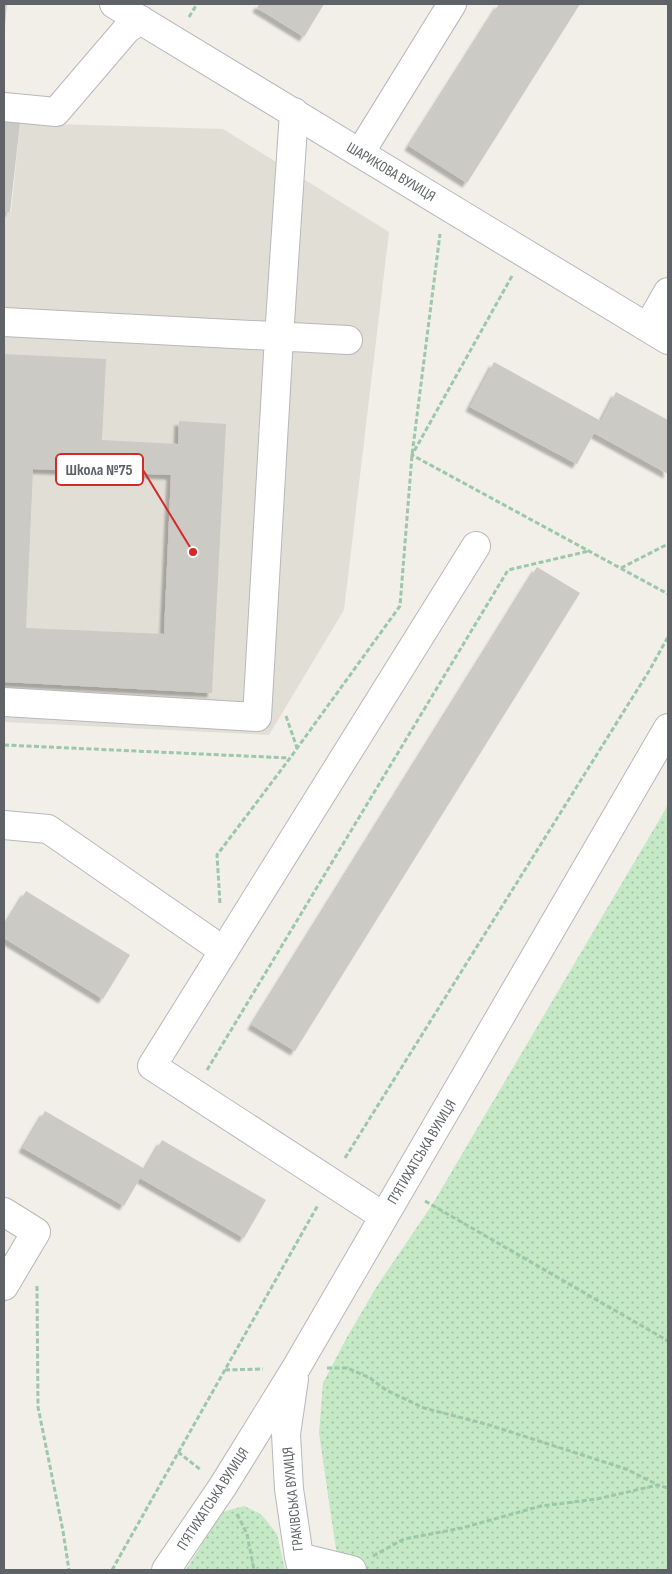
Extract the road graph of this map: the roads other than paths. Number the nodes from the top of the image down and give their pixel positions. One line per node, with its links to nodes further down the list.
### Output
1 (114, 4): 3 (street, ШАРИКОВА ВУЛИЦЯ)
2 (452, 4): 6 (street)
3 (141, 20): 4 (street); 5 (street, ШАРИКОВА ВУЛИЦЯ)
4 (4, 107)
5 (294, 112): 6 (street, ШАРИКОВА ВУЛИЦЯ); 10 (street)
6 (360, 153): 9 (street, ШАРИКОВА ВУЛИЦЯ)
7 (668, 292): 9 (street)
8 (4, 322): 10 (street)
9 (658, 333)
10 (279, 338): 11 (street); 13 (street)
11 (348, 340)
12 (476, 546): 16 (street)
13 (4, 702)
14 (668, 728): 18 (street, П’ЯТИХАТСЬКА ВУЛИЦЯ)
15 (4, 825): 16 (street)
16 (224, 951): 18 (street)
17 (4, 1212): 19 (street)
18 (383, 1216): 20 (street, П’ЯТИХАТСЬКА ВУЛИЦЯ)
19 (4, 1286)
20 (296, 1368): 21 (street, ГРАКІВСЬКА ВУЛИЦЯ); 23 (street, П’ЯТИХАТСЬКА ВУЛИЦЯ)
21 (301, 1564): 22 (street)
22 (345, 1568)
23 (166, 1570)

